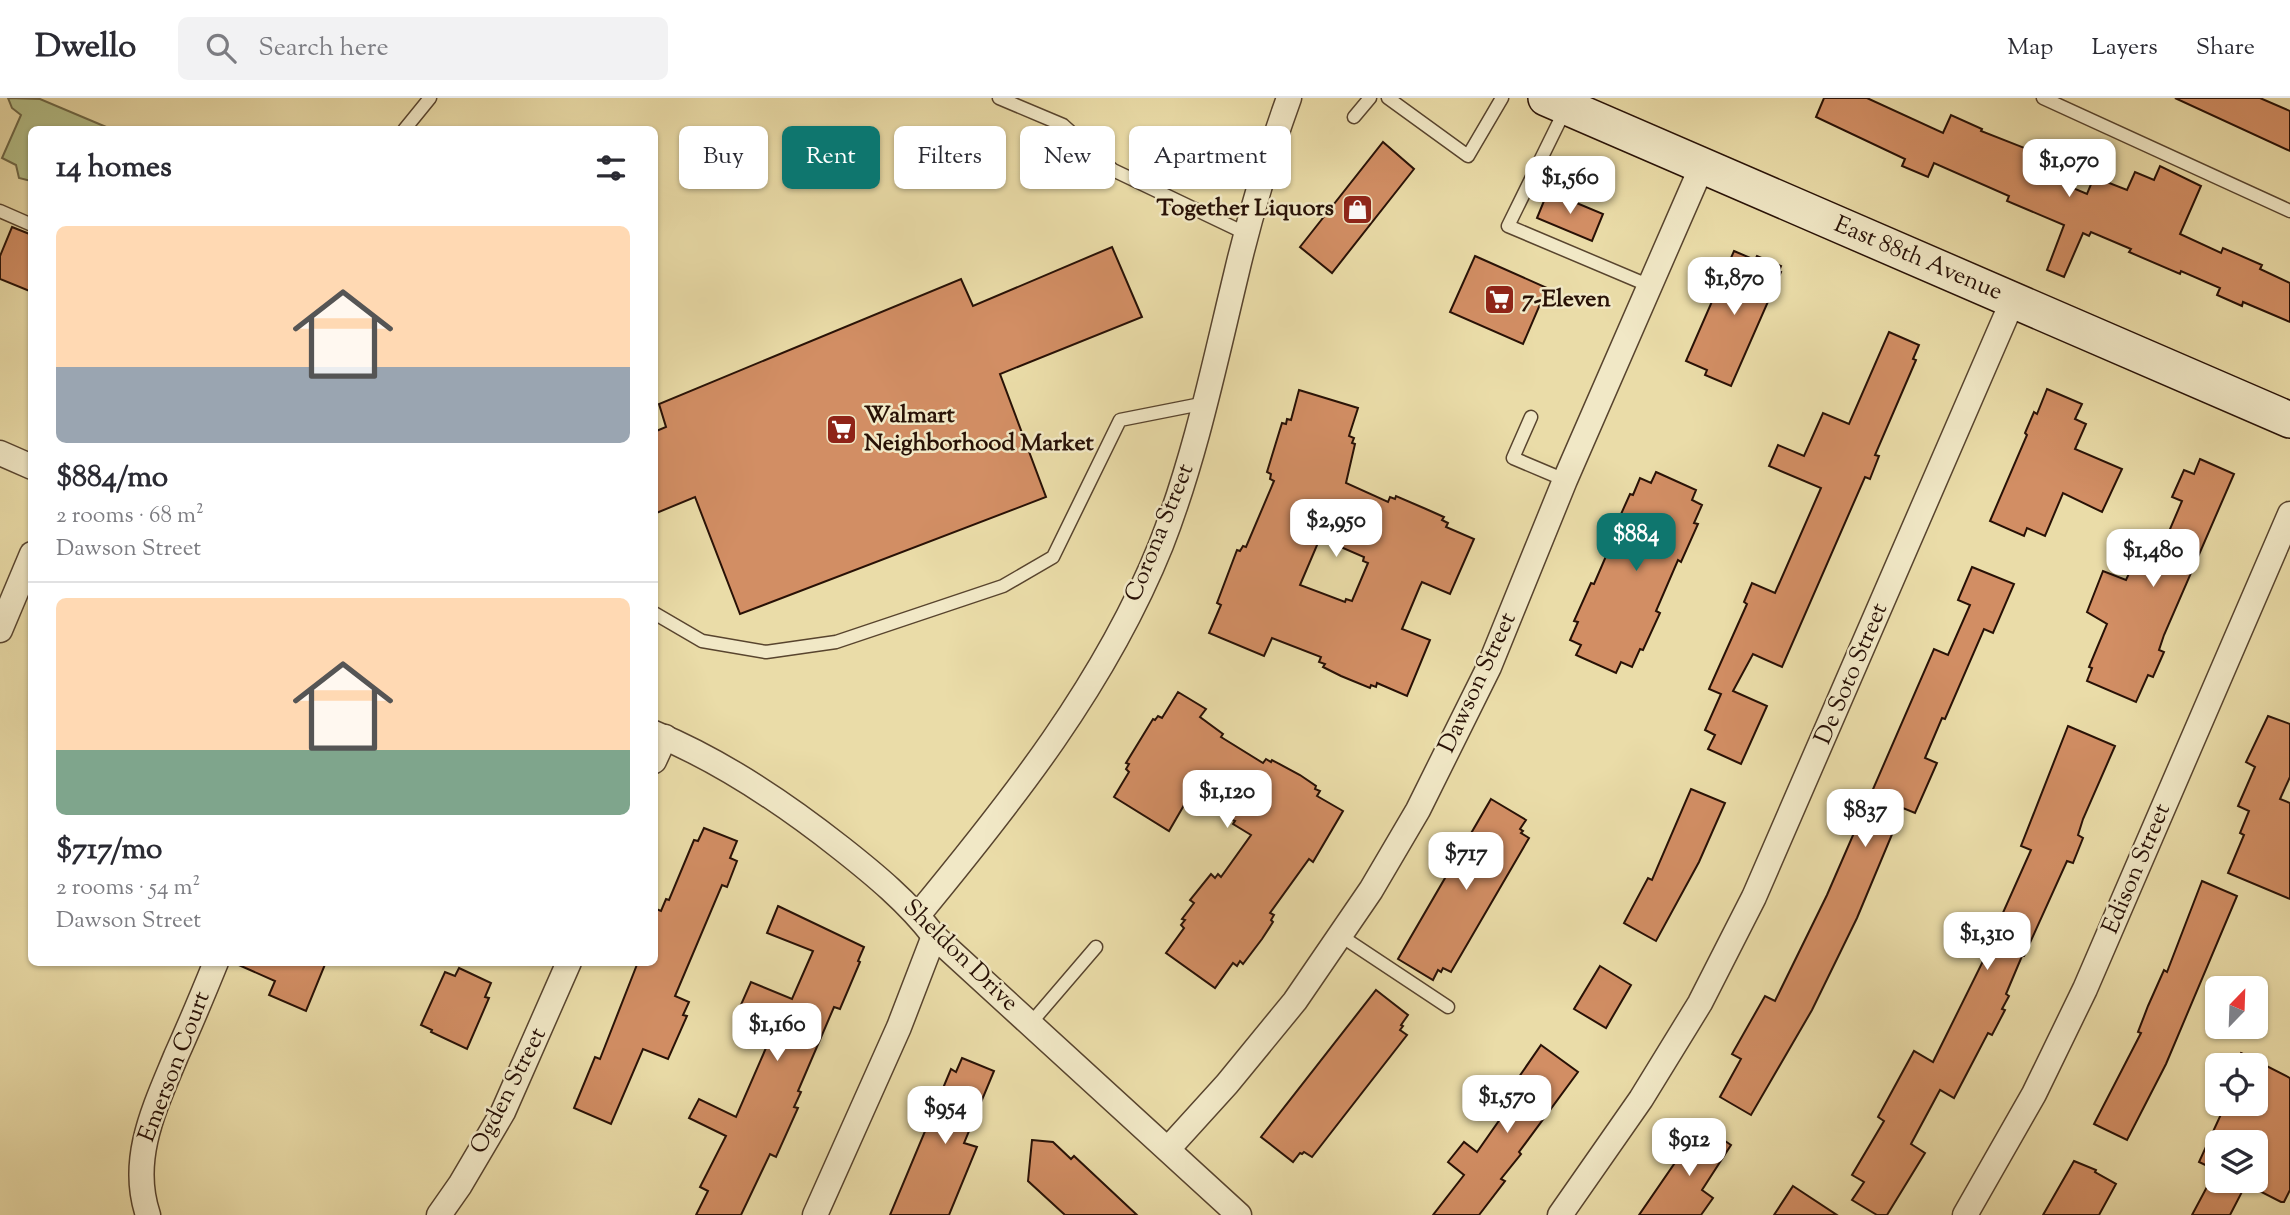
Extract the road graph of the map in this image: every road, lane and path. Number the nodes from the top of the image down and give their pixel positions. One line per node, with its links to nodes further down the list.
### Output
1 (430, 98): 10 (lane)
2 (999, 98): 15 (lane)
3 (1289, 98): 15 (street, Corona Street)
4 (1370, 98): 9 (lane)
5 (1388, 98): 6 (lane)
6 (1502, 98)
7 (2043, 98): 13 (lane)
8 (1556, 102): 11 (main road, East 88th Avenue); 16 (lane)
9 (1354, 117)
10 (407, 126)
11 (1702, 166): 16 (street, Dawson Street); 17 (main road, East 88th Avenue)
12 (0, 211): 14 (lane)
13 (2290, 211)
14 (28, 223)
15 (1247, 234): 18 (street, Corona Street)
16 (1650, 286): 23 (street, Dawson Street)
17 (2013, 300): 20 (main road, East 88th Avenue); 42 (street, De Soto Street)
18 (1206, 403): 26 (lane); 29 (street, Corona Street)
19 (1531, 417): 23 (lane)
20 (2290, 420)
21 (0, 453): 22 (street)
22 (28, 465)
23 (1565, 480): 31 (street, Dawson Street)
24 (2290, 514): 43 (street, Edison Street)
25 (28, 564): 27 (street)
26 (658, 615)
27 (0, 630)
28 (660, 735): 29 (street, Sheldon Drive)
29 (918, 915): 30 (street, Sheldon Drive)
30 (934, 936): 36 (street, Sheldon Drive); 40 (street)
31 (1341, 936): 35 (lane); 37 (street, Dawson Street)
32 (1096, 947): 36 (lane)
33 (214, 966): 38 (street, Emerson Court)
34 (567, 966): 39 (street, Ogden Street)
35 (1448, 1007)
36 (1030, 1024): 37 (street, Sheldon Drive)
37 (1168, 1149): 41 (street, Sheldon Drive)
38 (148, 1215)
39 (439, 1215)
40 (815, 1215)
41 (1239, 1215)
42 (1560, 1215)
43 (1965, 1215)

